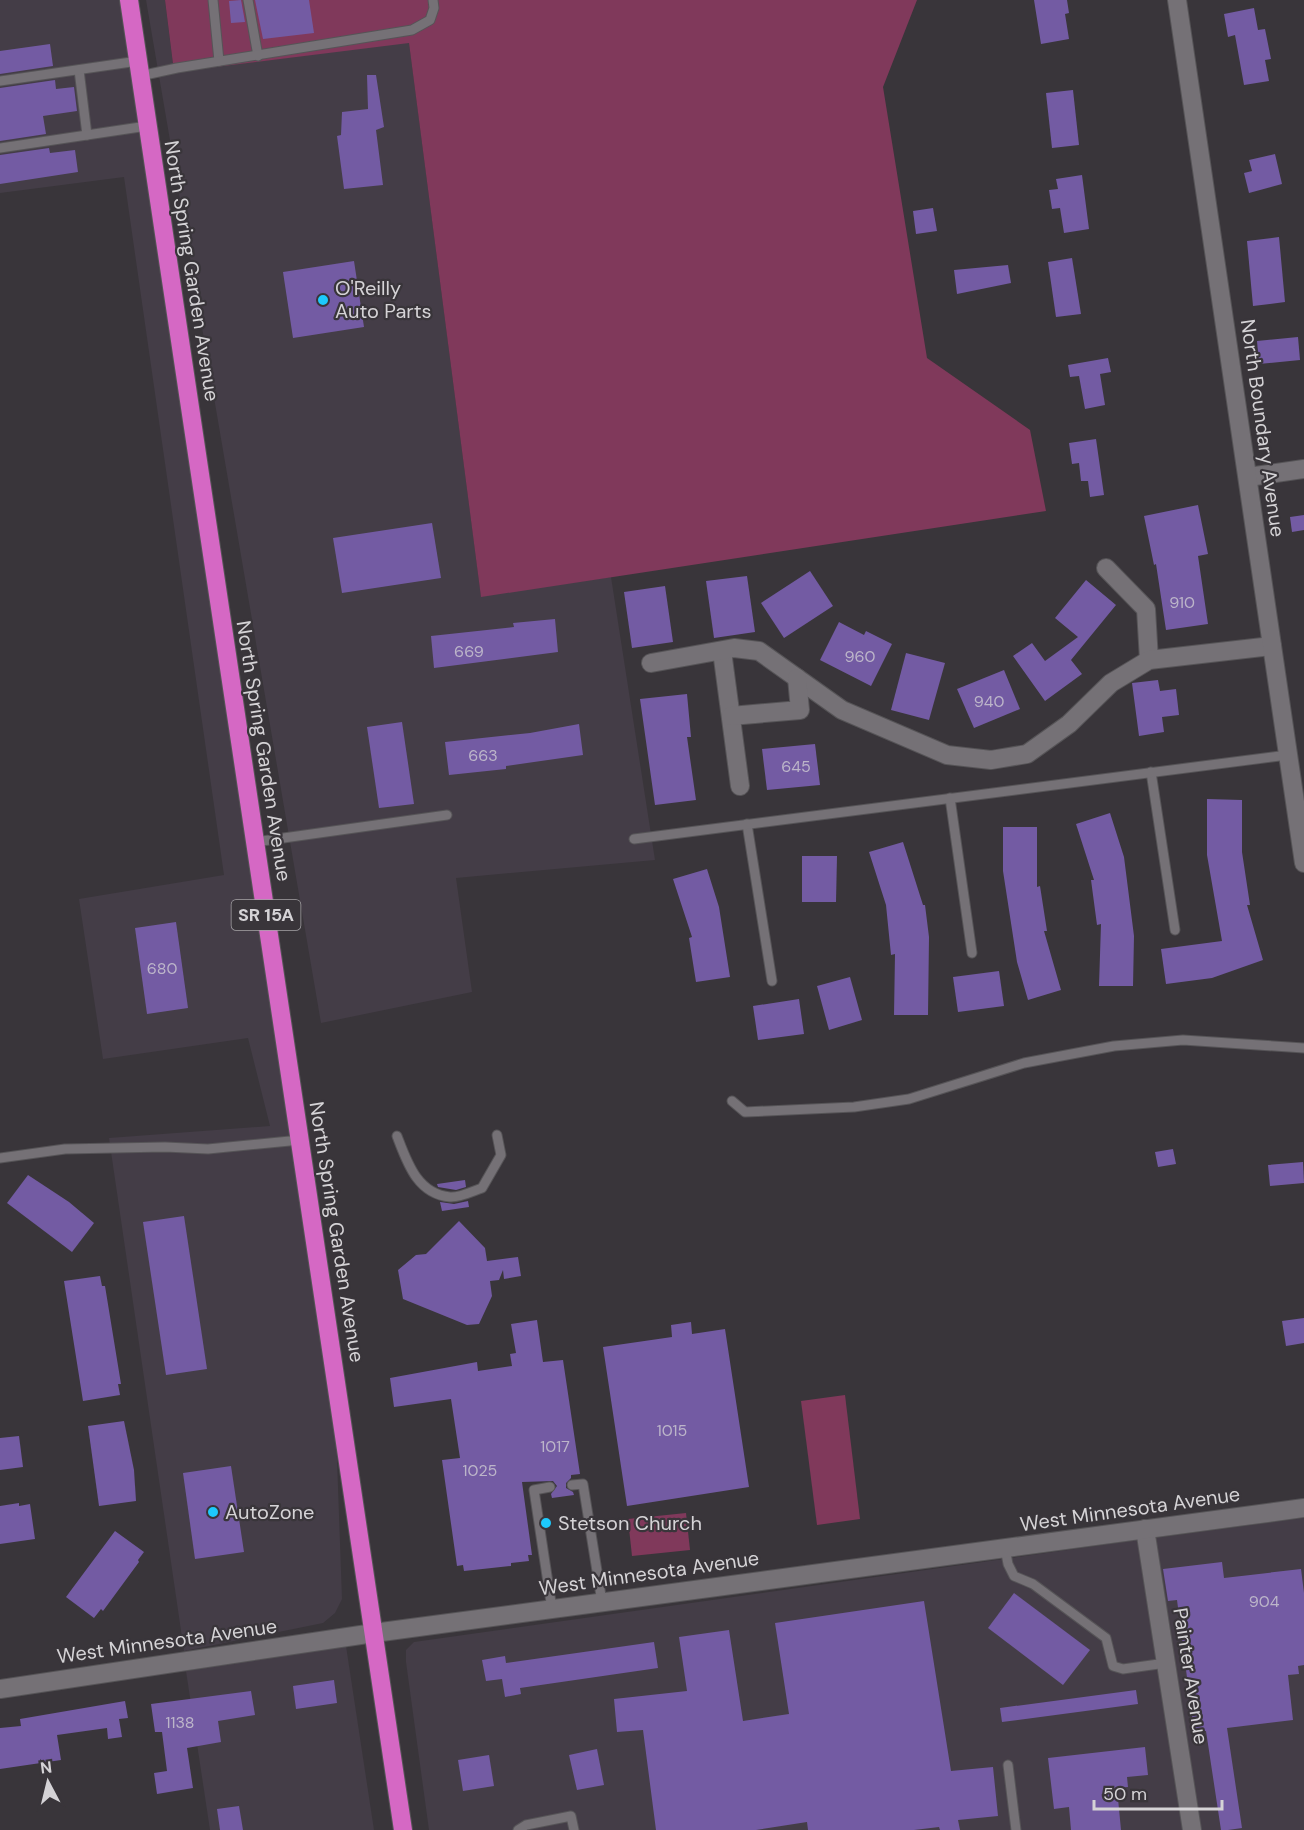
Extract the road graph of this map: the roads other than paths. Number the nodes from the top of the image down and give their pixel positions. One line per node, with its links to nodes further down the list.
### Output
1 (129, 0): 8 (highway, North Spring Garden Avenue / SR 15A)
2 (213, 0): 7 (lane)
3 (248, 0): 6 (lane)
4 (433, 0): 6 (lane)
5 (1177, 0): 15 (street, North Boundary Avenue)
6 (258, 56): 7 (lane)
7 (219, 61): 8 (lane)
8 (139, 69): 9 (lane); 11 (highway, North Spring Garden Avenue / SR 15A)
9 (79, 70): 10 (lane); 12 (lane)
10 (0, 81)
11 (147, 126): 12 (lane); 30 (highway, North Spring Garden Avenue / SR 15A)
12 (87, 135): 13 (lane)
13 (0, 148)
14 (1304, 469): 15 (street)
15 (1248, 477): 17 (street, North Boundary Avenue)
16 (1106, 568): 19 (street)
17 (1272, 646): 19 (street); 23 (street, North Boundary Avenue)
18 (722, 651): 20 (street); 21 (street); 22 (street)
19 (1149, 660): 21 (street)
20 (651, 663)
21 (797, 678): 22 (street)
22 (730, 716): 25 (street)
23 (1288, 755): 24 (lane); 31 (street, North Boundary Avenue)
24 (1151, 772): 26 (lane); 32 (lane)
25 (740, 786)
26 (950, 798): 28 (lane); 33 (lane)
27 (447, 815): 30 (lane)
28 (747, 824): 29 (lane); 34 (lane)
29 (634, 839)
30 (255, 842): 39 (highway, North Spring Garden Avenue / SR 15A)
31 (1304, 863)
32 (1175, 930)
33 (972, 953)
34 (772, 981)
35 (1304, 1048): 36 (lane)
36 (732, 1101)
37 (497, 1135): 38 (lane)
38 (397, 1136)
39 (300, 1140): 40 (lane); 48 (highway, North Spring Garden Avenue / SR 15A)
40 (0, 1158)
41 (572, 1485): 46 (lane)
42 (550, 1487): 47 (lane)
43 (1304, 1508): 44 (street, West Minnesota Avenue)
44 (1145, 1530): 45 (street, West Minnesota Avenue); 49 (street, Painter Avenue)
45 (1005, 1548): 46 (street, West Minnesota Avenue); 49 (lane)
46 (602, 1602): 47 (street, West Minnesota Avenue)
47 (552, 1609): 48 (street, West Minnesota Avenue)
48 (374, 1633): 50 (street, West Minnesota Avenue); 52 (highway, North Spring Garden Avenue / SR 15A)
49 (1166, 1663): 56 (street, Painter Avenue)
50 (0, 1689)
51 (1008, 1765): 55 (lane)
52 (403, 1830)
53 (518, 1830): 54 (lane)
54 (574, 1830)
55 (1016, 1830)
56 (1192, 1830)

